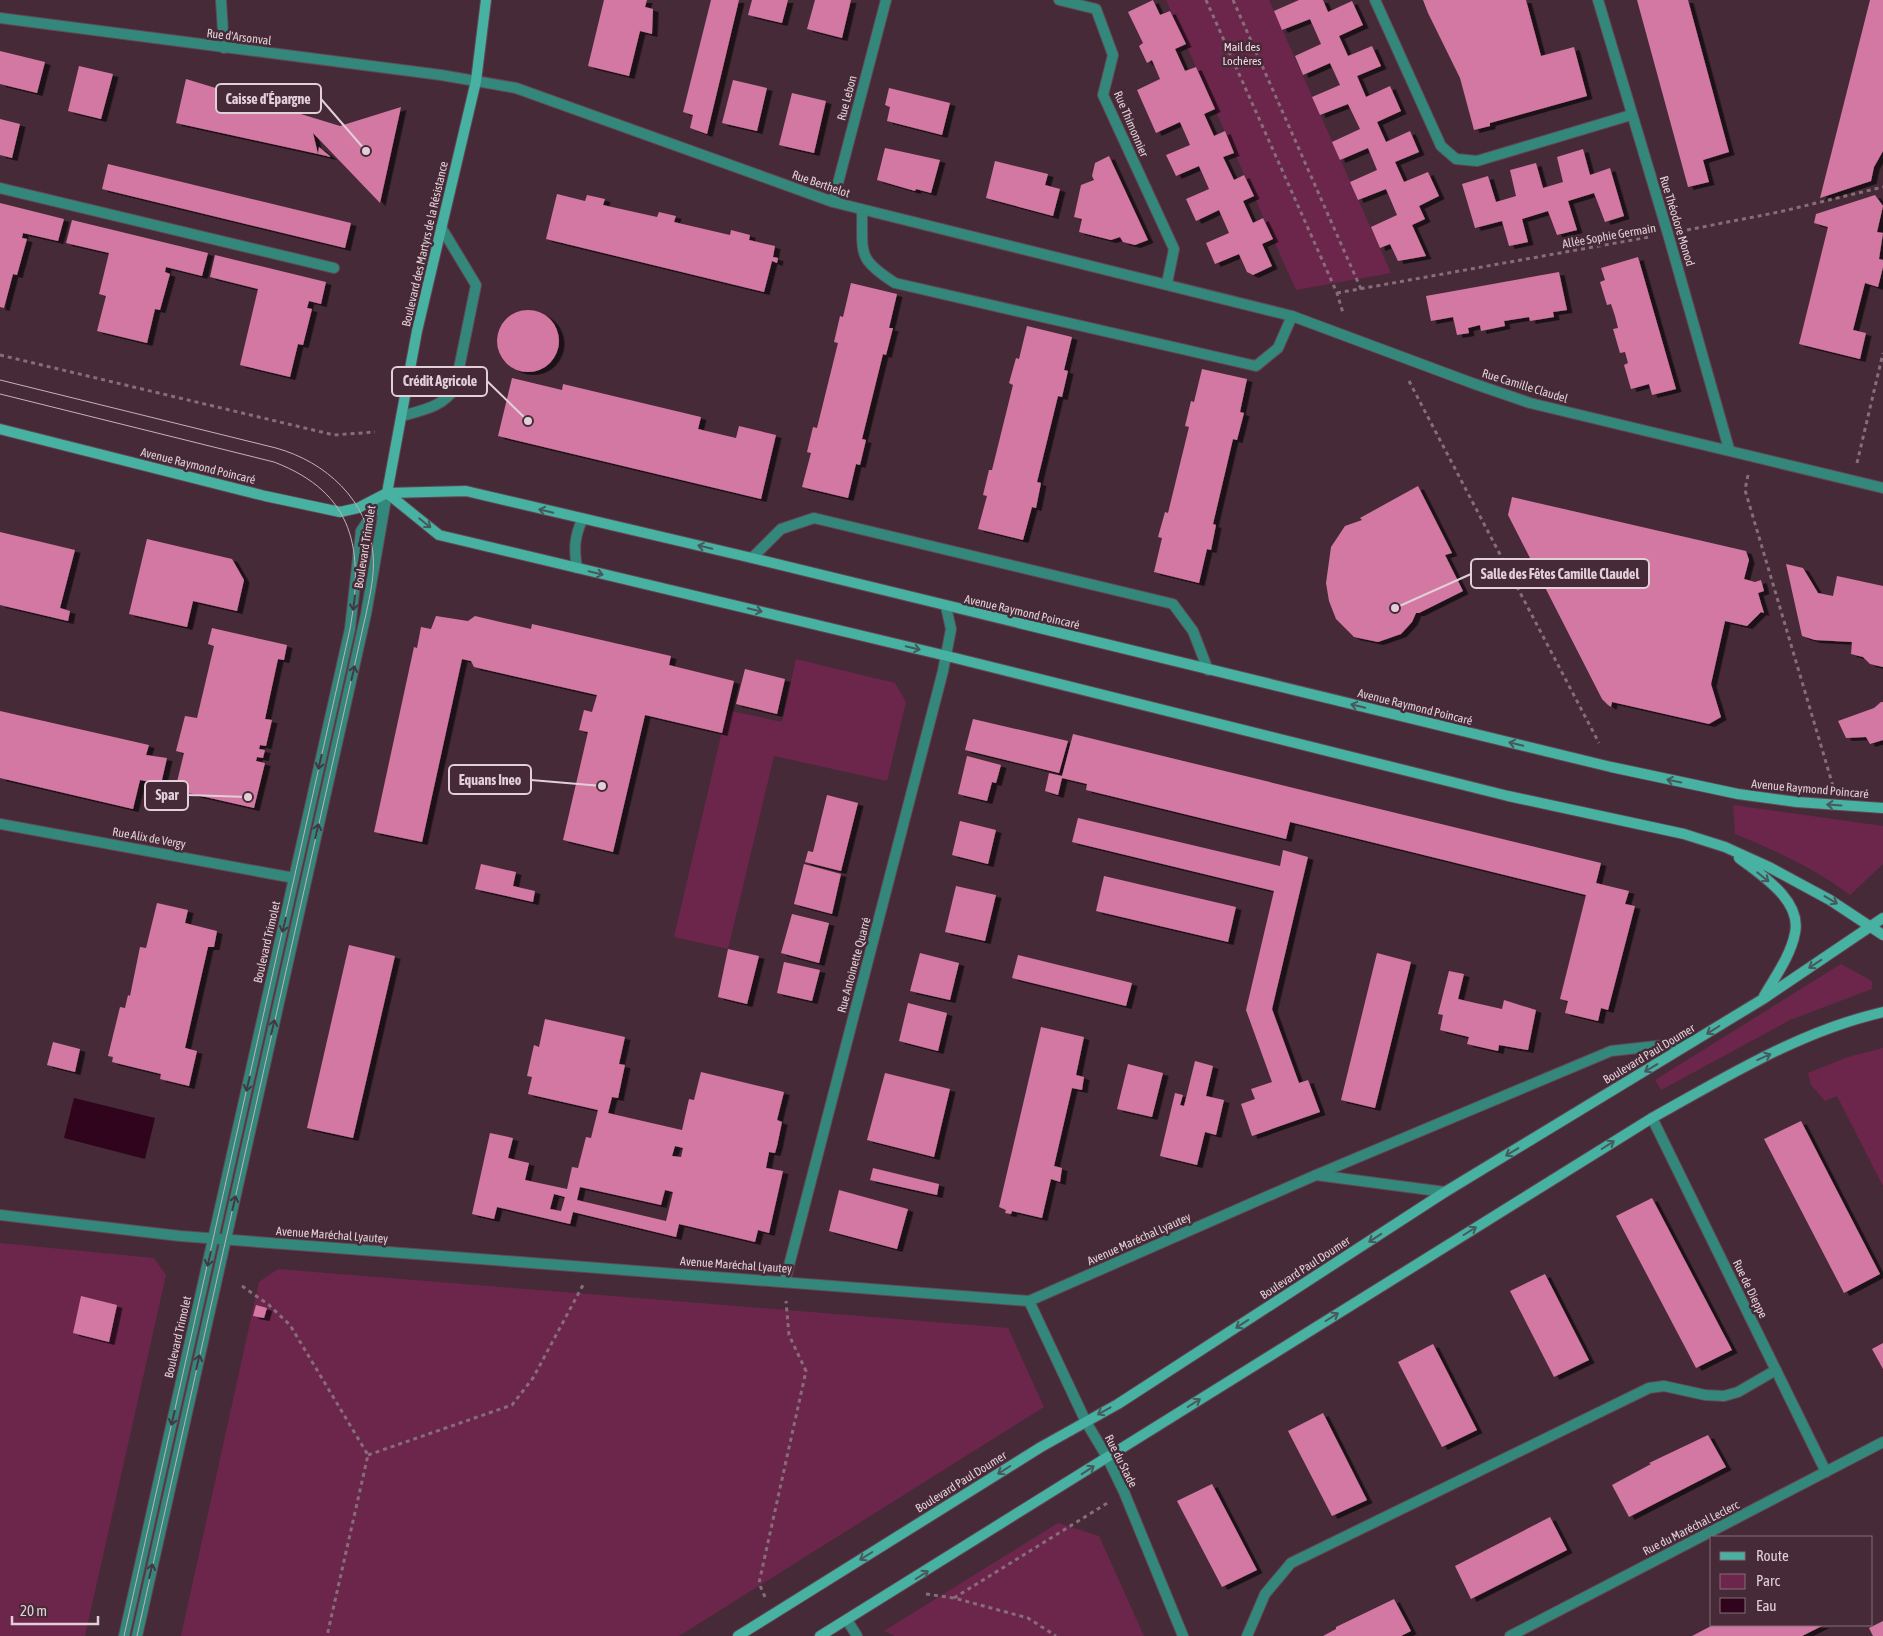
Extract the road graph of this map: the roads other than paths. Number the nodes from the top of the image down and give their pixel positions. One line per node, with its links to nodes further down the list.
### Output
1 (221, 0): 8 (street)
2 (486, 0): 9 (main road, Boulevard des Martyrs de la Résistance)
3 (886, 0): 12 (street, Rue Lebon)
4 (1059, 0): 16 (street, Rue Thimonnier)
5 (1375, 0): 10 (street)
6 (1598, 0): 10 (street, Rue Théodore Monod)
7 (0, 18): 8 (street, Rue d'Arsonval)
8 (224, 48): 9 (street, Rue d'Arsonval)
9 (476, 81): 12 (street, Rue Berthelot); 14 (main road, Boulevard des Martyrs de la Résistance)
10 (1631, 115): 20 (street, Rue Théodore Monod)
11 (0, 188): 15 (street)
12 (833, 202): 13 (street, Rue Berthelot)
13 (862, 210): 16 (street, Rue Berthelot); 17 (street)
14 (441, 227): 18 (main road, Boulevard des Martyrs de la Résistance); 18 (street)
15 (334, 268)
16 (1167, 283): 17 (street, Rue Camille Claudel)
17 (1292, 316): 20 (street, Rue Camille Claudel)
18 (402, 416): 22 (main road, Boulevard des Martyrs de la Résistance)
19 (0, 429): 22 (main road, Avenue Raymond Poincaré)
20 (1729, 449): 21 (street, Rue Camille Claudel)
21 (1883, 488)
22 (387, 493): 23 (main road, Avenue Raymond Poincaré, one-way to 22); 25 (main road, one-way to 25); 32 (street, Boulevard Trimolet, one-way to 32); 44 (street, Boulevard Trimolet, one-way to 22)
23 (582, 520): 24 (main road, Avenue Raymond Poincaré, one-way to 23); 25 (street)
24 (752, 558): 26 (main road, Avenue Raymond Poincaré); 28 (street)
25 (578, 568): 27 (main road, one-way to 27)
26 (946, 607): 27 (street, Avenue Raymond Poincaré); 28 (main road, Avenue Raymond Poincaré)
27 (947, 656): 31 (main road); 45 (street, Rue Antoinette Quarré)
28 (1208, 670): 29 (main road, Avenue Raymond Poincaré, one-way to 28)
29 (1883, 808)
30 (0, 824): 32 (street, Rue Alix de Vergy)
31 (1725, 847): 34 (main road, one-way to 34); 36 (main road, one-way to 36)
32 (294, 878): 43 (street, Boulevard Trimolet, one-way to 43)
33 (1883, 918): 34 (main road, Boulevard Paul Doumer)
34 (1870, 927): 35 (main road); 36 (main road, Boulevard Paul Doumer, one-way to 36)
35 (1883, 936)
36 (1763, 999): 38 (main road, Boulevard Paul Doumer, one-way to 38)
37 (1883, 1012): 39 (main road, one-way to 37)
38 (1693, 1042): 40 (street, Avenue Maréchal Lyautey); 41 (main road, Boulevard Paul Doumer, one-way to 41)
39 (1652, 1118): 47 (street, Rue de Dieppe); 50 (main road, one-way to 39)
40 (1316, 1175): 41 (street); 46 (street, Avenue Maréchal Lyautey)
41 (1445, 1192): 48 (main road, Boulevard Paul Doumer, one-way to 48)
42 (0, 1215): 43 (street, Avenue Maréchal Lyautey)
43 (214, 1238): 44 (street, Avenue Maréchal Lyautey); 53 (street, Boulevard Trimolet, one-way to 53)
44 (226, 1239): 45 (street, Avenue Maréchal Lyautey); 54 (street, Boulevard Trimolet, one-way to 44)
45 (785, 1281): 46 (street, Avenue Maréchal Lyautey)
46 (1029, 1301): 48 (street, Rue du Stade)
47 (1776, 1370): 51 (street, Rue de Dieppe); 59 (street)
48 (1086, 1422): 50 (street, Rue du Stade); 55 (main road, Boulevard Paul Doumer, one-way to 55)
49 (1883, 1442): 51 (street, Rue du Maréchal Leclerc)
50 (1107, 1457): 52 (main road, one-way to 50); 58 (street, Rue du Stade)
51 (1826, 1472): 60 (street, Rue du Maréchal Leclerc)
52 (848, 1620): 56 (main road); 57 (street)
53 (124, 1636)
54 (137, 1636)
55 (738, 1636)
56 (820, 1636)
57 (857, 1636)
58 (1183, 1636)
59 (1247, 1636)
60 (1510, 1636)

